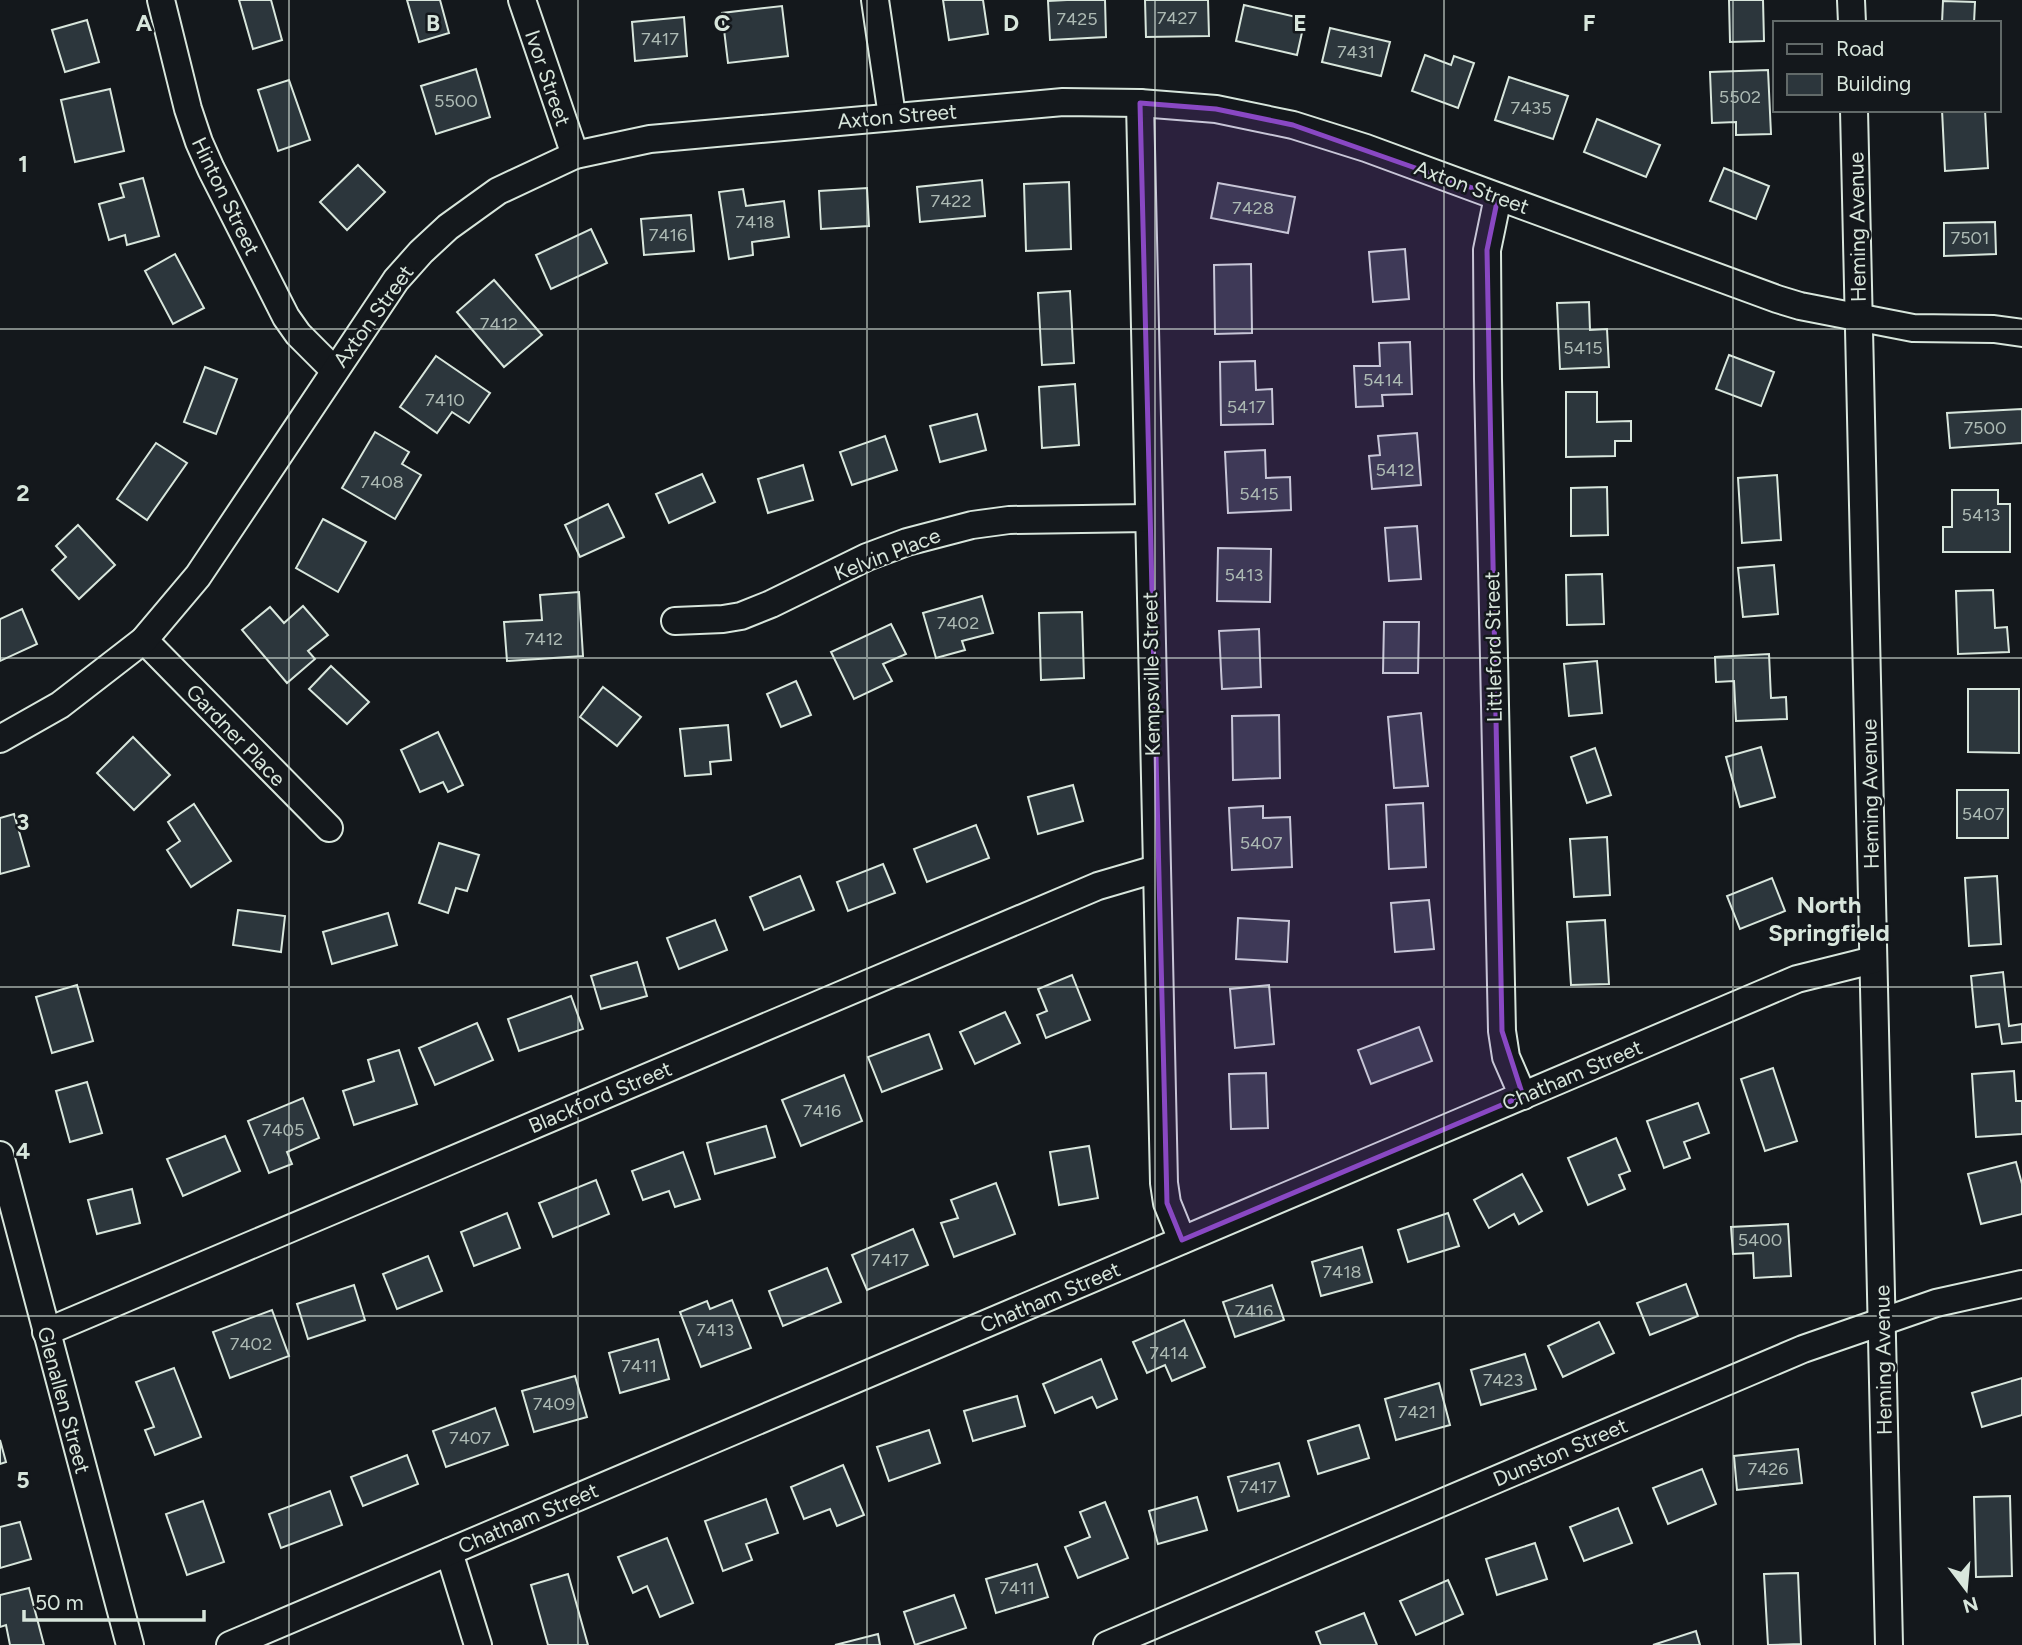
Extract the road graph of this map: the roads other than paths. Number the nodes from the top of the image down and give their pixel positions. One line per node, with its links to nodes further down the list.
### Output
1 (161, 0): 13 (street, Hinton Street)
2 (522, 0): 9 (street, Ivor Street)
3 (875, 0): 8 (street)
4 (1852, 0): 5 (street)
5 (1852, 21)
6 (1140, 103): 8 (street, Axton Street); 10 (street, Axton Street); 14 (street, Kempsville Street)
7 (1854, 112): 11 (street, Heming Avenue)
8 (892, 116): 9 (street, Axton Street)
9 (575, 155): 13 (street, Axton Street)
10 (1498, 197): 11 (street, Axton Street); 21 (street, Littleford Street)
11 (1859, 317): 12 (street, Axton Street); 20 (street, Heming Avenue)
12 (2022, 333)
13 (334, 370): 16 (street, Axton Street)
14 (1148, 518): 15 (street, Kelvin Place); 19 (street, Kempsville Street)
15 (675, 621)
16 (144, 640): 17 (street, Axton Street); 18 (street, Gardner Place)
17 (0, 739)
18 (330, 828)
19 (1156, 869): 23 (street, Kempsville Street); 26 (street, Blackford Street)
20 (1873, 960): 21 (street, Chatham Street); 25 (street, Heming Avenue)
21 (1523, 1096): 23 (street, Chatham Street)
22 (0, 1155): 26 (street, Glenallen Street)
23 (1182, 1241): 27 (street, Chatham Street)
24 (2022, 1284): 25 (street, Dunston Street)
25 (1882, 1322): 31 (street, Dunston Street); 32 (street, Heming Avenue)
26 (46, 1332): 28 (street, Glenallen Street)
27 (449, 1552): 29 (street, Chatham Street); 30 (street)
28 (130, 1645)
29 (230, 1645)
30 (478, 1645)
31 (1107, 1645)
32 (1889, 1645)

